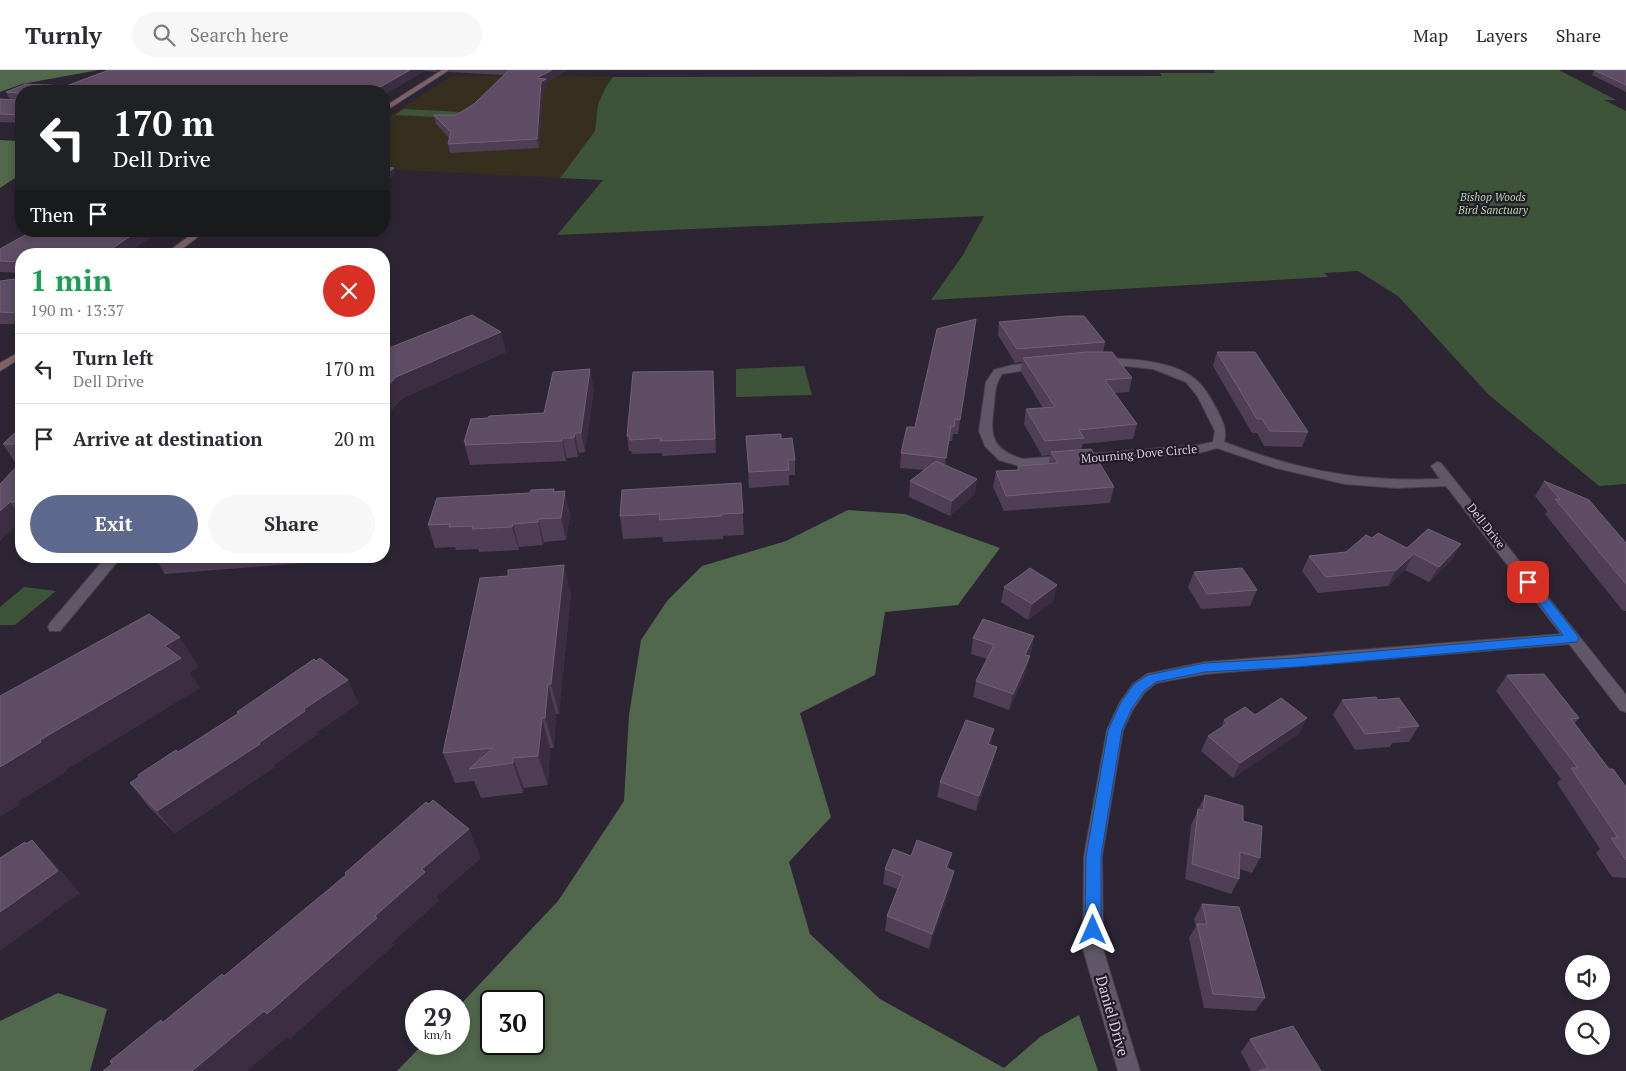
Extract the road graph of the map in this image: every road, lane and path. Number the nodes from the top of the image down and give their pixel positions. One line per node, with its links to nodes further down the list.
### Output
1 (446, 70): 2 (main road)
2 (390, 106)
3 (193, 237): 4 (main road)
4 (178, 248)
5 (15, 358): 8 (main road)
6 (1091, 361): 9 (street)
7 (1056, 364): 9 (street, Mourning Dove Circle)
8 (0, 368)
9 (1218, 444): 11 (street)
10 (1437, 466): 11 (street, Dell Drive)
11 (1450, 482): 14 (street, Dell Drive)
12 (109, 563): 13 (street)
13 (55, 627)
14 (1573, 638): 15 (street, Dell Drive); 16 (street, Daniel Drive)
15 (1626, 706)
16 (1129, 1071)

